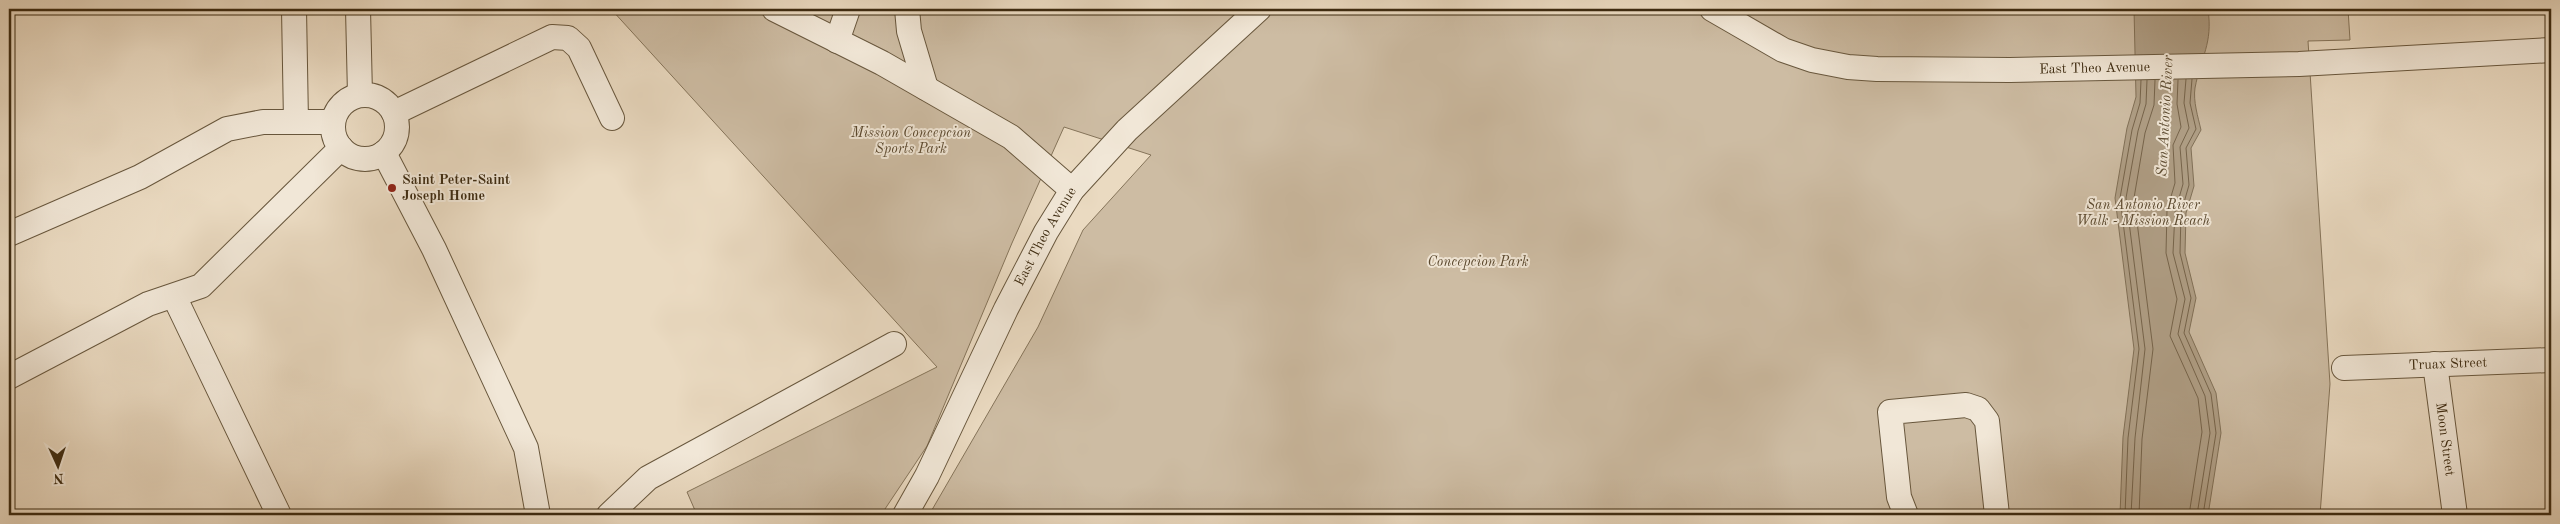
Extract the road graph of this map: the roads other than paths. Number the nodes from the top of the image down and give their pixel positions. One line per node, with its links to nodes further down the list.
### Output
1 (294, 9): 14 (street)
2 (358, 9): 11 (street)
3 (774, 9): 8 (street)
4 (848, 9): 8 (street)
5 (907, 9): 10 (street)
6 (1259, 9): 18 (street, East Theo Avenue)
7 (1712, 9): 9 (street, East Theo Avenue)
8 (837, 41): 10 (street)
9 (2551, 50)
10 (926, 88): 18 (street)
11 (360, 95): 12 (street); 15 (street)
12 (394, 113): 13 (street); 17 (street)
13 (612, 118)
14 (296, 122): 15 (street); 19 (street)
15 (333, 122): 16 (street)
16 (341, 148): 17 (street); 20 (street)
17 (384, 153): 27 (street)
18 (1072, 190): 29 (street, East Theo Avenue)
19 (9, 234)
20 (174, 296): 25 (street); 26 (street)
21 (894, 344): 28 (street)
22 (2551, 360): 23 (street, Truax Street)
23 (2435, 364): 24 (street, Truax Street); 32 (street, Moon Street)
24 (2344, 368)
25 (9, 377)
26 (279, 515)
27 (538, 515)
28 (609, 515)
29 (905, 515)
30 (1906, 515): 31 (street)
31 (1997, 515)
32 (2455, 515)

